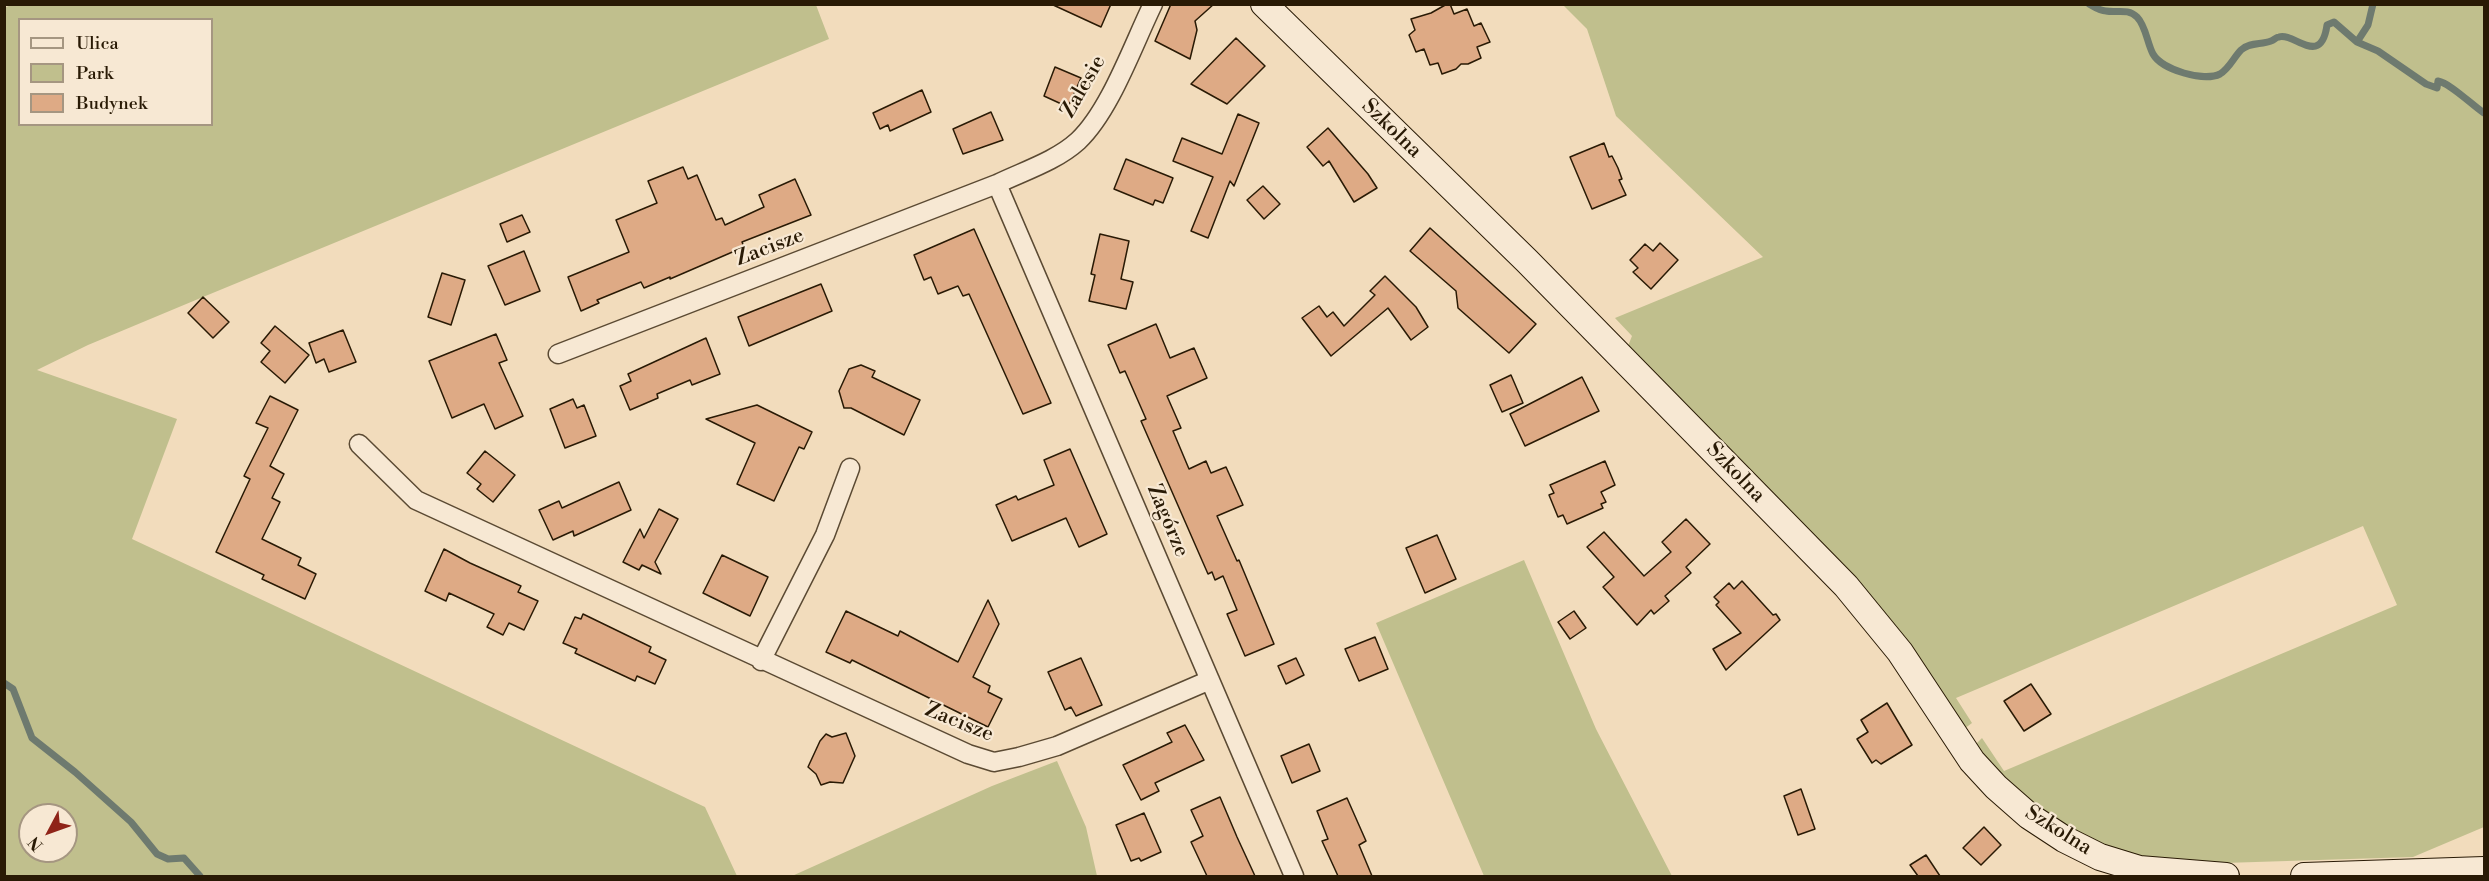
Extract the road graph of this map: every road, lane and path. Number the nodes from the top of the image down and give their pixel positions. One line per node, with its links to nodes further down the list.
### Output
1 (1153, 4): 3 (street, Zalesie)
2 (1264, 4): 10 (street, Szkolna)
3 (997, 184): 4 (street, Zacisze); 8 (street, Zagórze)
4 (558, 354)
5 (359, 444): 7 (street, Zacisze)
6 (850, 468): 7 (street)
7 (761, 661): 8 (street, Zacisze)
8 (1210, 680): 11 (street, Zagórze)
9 (2484, 870): 13 (street)
10 (2138, 873): 12 (street, Szkolna)
11 (1294, 876)
12 (2226, 876)
13 (2304, 876)

